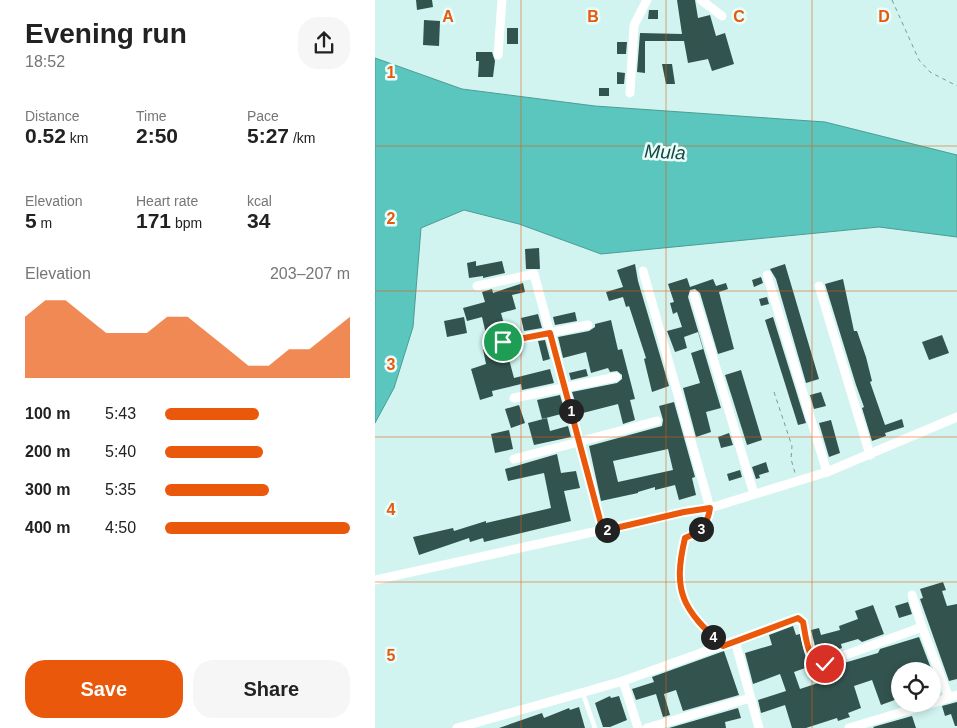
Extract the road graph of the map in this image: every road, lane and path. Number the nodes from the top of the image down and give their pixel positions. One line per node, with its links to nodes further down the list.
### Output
1 (502, 0): 6 (street)
2 (647, 0): 8 (street)
3 (701, 0): 5 (street)
4 (893, 0): 7 (path)
5 (722, 16)
6 (498, 55)
7 (957, 86)
8 (630, 93)
9 (643, 271): 29 (street)
10 (767, 275): 26 (street)
11 (477, 286): 15 (street)
12 (819, 286): 24 (street)
13 (694, 295): 28 (street)
14 (588, 325): 15 (street)
15 (550, 333): 16 (street); 18 (street)
16 (503, 342)
17 (615, 377): 18 (street)
18 (564, 387): 20 (street); 23 (street)
19 (774, 392): 27 (path)
20 (514, 398)
21 (957, 417): 24 (street)
22 (657, 420): 23 (street)
23 (579, 443): 25 (street); 30 (street)
24 (870, 455): 26 (street)
25 (514, 459)
26 (827, 472): 27 (street)
27 (803, 480): 28 (street)
28 (754, 494): 29 (street)
29 (710, 508): 30 (street); 35 (path)
30 (603, 531): 31 (street)
31 (375, 580)
32 (912, 595): 33 (street)
33 (921, 627): 34 (street); 38 (street)
34 (735, 641): 35 (street); 39 (street)
35 (723, 646): 36 (street)
36 (623, 681): 37 (street); 44 (street)
37 (583, 694): 42 (street); 43 (lane)
38 (953, 696): 40 (street)
39 (750, 698): 45 (street); 46 (street)
40 (941, 700)
41 (902, 712): 47 (street)
42 (457, 728)
43 (595, 728)
44 (638, 728)
45 (647, 728)
46 (759, 728)
47 (849, 728)

